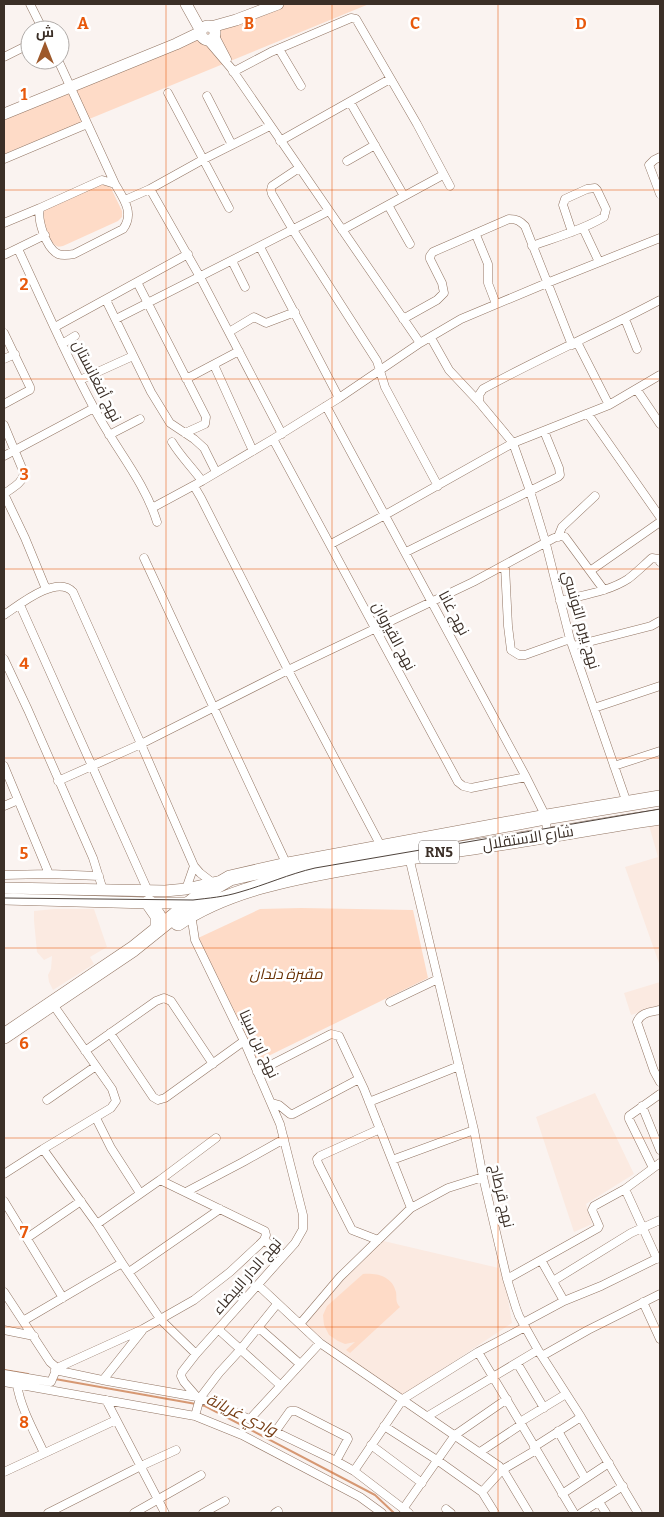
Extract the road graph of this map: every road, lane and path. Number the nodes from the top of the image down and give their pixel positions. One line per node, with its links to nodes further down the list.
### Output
1 (30, 4): 4 (street)
2 (278, 4): 5 (main road)
3 (189, 7): 5 (main road)
4 (38, 20)
5 (208, 33): 10 (street); 13 (main road)
6 (20, 49): 8 (street)
7 (279, 49): 10 (street); 11 (street); 12 (street)
8 (4, 56)
9 (63, 70): 13 (street)
10 (232, 70): 19 (street)
11 (390, 79): 16 (street); 28 (street)
12 (301, 86)
13 (71, 87): 17 (main road); 18 (street)
14 (168, 93): 25 (street)
15 (207, 96): 21 (street)
16 (350, 102): 20 (street); 22 (street)
17 (4, 114)
18 (87, 124): 24 (street); 29 (street)
19 (270, 126): 20 (street); 21 (street)
20 (280, 140): 27 (street)
21 (232, 145): 25 (street)
22 (375, 145): 26 (street); 33 (street)
23 (660, 157): 32 (street)
24 (4, 159)
25 (204, 159): 31 (street); 37 (street)
26 (347, 161)
27 (299, 168): 38 (street); 41 (street)
28 (443, 175): 30 (street); 33 (street)
29 (114, 184): 34 (street); 36 (street)
30 (450, 186)
31 (150, 189): 34 (street); 51 (street)
32 (660, 194)
33 (404, 196): 35 (street)
34 (125, 200): 44 (street)
35 (388, 205): 42 (street); 47 (street)
36 (40, 208): 39 (street); 44 (street)
37 (229, 208)
38 (329, 212): 41 (street); 42 (street)
39 (4, 223)
40 (583, 228): 43 (street); 43 (street); 54 (street)
41 (293, 230): 49 (street); 81 (street)
42 (342, 230): 65 (street)
43 (572, 232): 48 (street)
44 (44, 235): 50 (street)
45 (476, 235): 48 (street); 62 (street); 65 (street)
46 (660, 238): 54 (street)
47 (410, 244)
48 (532, 246): 57 (street)
49 (260, 247): 53 (street); 63 (street)
50 (18, 249): 52 (street); 67 (street, نهج أفغانستان)
51 (188, 254): 55 (street); 56 (street)
52 (4, 255)
53 (232, 261): 55 (street); 58 (street)
54 (599, 262): 57 (street)
55 (200, 277): 61 (street); 68 (street)
56 (137, 282): 59 (street); 61 (street)
57 (547, 282): 62 (street); 74 (street)
58 (245, 287)
59 (106, 300): 64 (street); 67 (street)
60 (660, 300): 66 (street)
61 (146, 303): 64 (street); 83 (street)
62 (496, 304): 71 (street)
63 (295, 312): 68 (street); 86 (street)
64 (116, 319): 78 (street)
65 (403, 319): 72 (street)
66 (625, 319): 74 (street); 75 (street)
67 (55, 327): 73 (street, نهج أفغانستان)
68 (229, 332): 76 (street)
69 (4, 333): 77 (street)
70 (75, 336): 73 (street)
71 (431, 338): 72 (street); 87 (street, نهج بيرم التونسي)
72 (420, 343): 81 (street)
73 (62, 344): 84 (street, نهج أفغانستان)
74 (575, 344): 87 (street); 89 (street)
75 (637, 349)
76 (239, 351): 80 (street); 98 (street)
77 (15, 354): 79 (street); 88 (street)
78 (134, 356): 84 (street); 97 (street)
79 (4, 359)
80 (214, 365): 83 (street); 104 (street)
81 (380, 370): 86 (street); 109 (street)
82 (660, 375): 85 (street)
83 (186, 379): 97 (street)
84 (80, 380): 91 (street, نهج أفغانستان)
85 (637, 390): 89 (street); 94 (street)
86 (339, 398): 90 (street)
87 (479, 402): 102 (street, نهج بيرم التونسي)
88 (4, 404)
89 (610, 405): 92 (street)
90 (326, 406): 98 (street); 114 (street, نهج غانا)
91 (94, 408): 99 (street, نهج أفغانستان); 103 (street)
92 (588, 414): 96 (street); 115 (street)
93 (140, 419): 99 (street)
94 (660, 424)
95 (4, 425): 103 (street)
96 (544, 431): 102 (street); 110 (street)
97 (185, 433): 106 (street)
98 (282, 434): 100 (street)
99 (109, 435): 113 (street, نهج أفغانستان)
100 (273, 440): 104 (street); 119 (street, نهج القيروان)
101 (172, 442): 107 (street)
102 (513, 444): 109 (street); 110 (street, نهج بيرم التونسي)
103 (15, 450): 105 (street); 111 (street)
104 (253, 451): 106 (street)
105 (4, 456)
106 (216, 472): 107 (street)
107 (202, 481): 108 (street)
108 (194, 486): 113 (street); 136 (street)
109 (438, 486): 114 (street)
110 (530, 491): 120 (street, نهج بيرم التونسي); 121 (street)
111 (4, 494): 126 (street)
112 (595, 496): 118 (street)
113 (152, 508): 116 (street, نهج أفغانستان)
114 (385, 516): 119 (street); 121 (street, نهج غانا)
115 (660, 517)
116 (157, 522)
117 (660, 522): 125 (street)
118 (558, 537): 120 (street); 125 (street)
119 (331, 544): 133 (street, نهج القيروان)
120 (546, 544): 124 (street); 128 (street, نهج بيرم التونسي)
121 (406, 552): 129 (street, نهج غانا)
122 (144, 558): 138 (street)
123 (660, 562): 127 (street)
124 (505, 566): 129 (street); 134 (street)
125 (590, 571): 127 (street)
126 (46, 589): 130 (street); 140 (street)
127 (604, 590): 128 (street)
128 (560, 600): 134 (street, نهج بيرم التونسي)
129 (433, 601): 133 (street); 145 (street, نهج غانا)
130 (20, 605): 131 (street); 143 (street)
131 (4, 615)
132 (660, 621): 134 (street)
133 (375, 628): 136 (street); 145 (street, نهج القيروان)
134 (572, 643): 139 (street, نهج بيرم التونسي)
135 (4, 659): 146 (street)
136 (288, 670): 138 (street); 154 (street)
137 (660, 686): 139 (street)
138 (214, 708): 140 (street); 156 (street)
139 (594, 708): 144 (street, نهج بيرم التونسي)
140 (141, 744): 143 (street); 157 (street)
141 (660, 751): 144 (street)
142 (4, 766): 148 (street)
143 (91, 766): 146 (street); 165 (street)
144 (614, 766): 149 (street, نهج بيرم التونسي)
145 (526, 777): 151 (street, نهج غانا)
146 (58, 780): 160 (street)
147 (660, 798): 149 (highway, شارع الاستقلال / RN5)
148 (18, 800): 150 (street); 158 (street)
149 (626, 803): 151 (highway, شارع الاستقلال / RN5)
150 (4, 806)
151 (546, 817): 153 (street, نهج غانا); 154 (highway, شارع الاستقلال / RN5)
152 (660, 817): 153 (highway, شارع الاستقلال / RN5)
153 (548, 836): 155 (highway, شارع الاستقلال / RN5)
154 (385, 854): 155 (highway, شارع الاستقلال / RN5); 156 (highway, شارع الاستقلال / RN5); 167 (highway, شارع الاستقلال / RN5)
155 (409, 857): 169 (street, نهج قرطاج)
156 (288, 865): 161 (highway, شارع الاستقلال / RN5)
157 (194, 866): 162 (street); 167 (street)
158 (49, 874): 159 (street); 160 (street)
159 (4, 875): 163 (street)
160 (99, 876): 164 (street)
161 (230, 878): 162 (main road); 167 (highway, RN5)
162 (213, 883): 167 (main road)
163 (7, 888): 164 (main road)
164 (103, 890): 165 (main road)
165 (148, 897): 166 (main road); 167 (main road); 168 (highway)
166 (4, 898)
167 (189, 902): 168 (highway, RN5); 171 (highway, RN5); 176 (street, نهج ابن سينا)
168 (158, 929): 171 (highway, RN5)
169 (438, 979): 170 (street); 180 (street, نهج قرطاج)
170 (390, 1002)
171 (53, 1005): 174 (highway, RN5); 175 (highway, RN5); 177 (street)
172 (660, 1010): 183 (street)
173 (110, 1033): 177 (street); 178 (street); 178 (street)
174 (4, 1036)
175 (4, 1042)
176 (244, 1042): 178 (street); 181 (street, نهج ابن سينا)
177 (85, 1050): 179 (street)
178 (213, 1064)
179 (96, 1066): 185 (street); 189 (street)
180 (459, 1066): 186 (street); 191 (street, نهج قرطاج)
181 (257, 1072): 182 (street); 187 (street, نهج ابن سينا)
182 (359, 1078): 186 (street); 187 (street)
183 (660, 1082)
184 (660, 1094): 188 (street)
185 (47, 1100)
186 (369, 1102): 190 (street)
187 (272, 1103): 193 (street, نهج ابن سينا)
188 (642, 1106): 195 (street); 198 (street)
189 (96, 1118): 194 (street); 205 (street)
190 (380, 1129): 196 (street); 215 (street)
191 (474, 1130): 196 (street); 200 (street, نهج قرطاج)
192 (216, 1138): 201 (street)
193 (284, 1139): 202 (street, نهج ابن سينا); 204 (street)
194 (43, 1149): 199 (street); 207 (street)
195 (660, 1150)
196 (392, 1160): 208 (street)
197 (660, 1163): 198 (street)
198 (653, 1168): 203 (street)
199 (4, 1174)
200 (483, 1177): 208 (street); 221 (street, نهج قرطاج)
201 (160, 1180): 204 (street); 205 (street)
202 (296, 1187): 216 (street, نهج الدار البيضاء)
203 (625, 1189): 212 (street); 218 (street)
204 (186, 1192): 209 (street)
205 (140, 1193): 211 (street)
206 (4, 1201): 213 (street)
207 (81, 1201): 211 (street); 213 (street)
208 (411, 1208): 215 (street)
209 (220, 1209): 214 (street); 220 (street)
210 (660, 1220): 212 (street)
211 (97, 1224): 219 (street)
212 (642, 1228): 217 (street); 222 (street)
213 (27, 1238): 226 (street)
214 (264, 1240): 216 (street); 230 (street)
215 (378, 1240): 232 (street)
216 (283, 1255): 223 (street, نهج الدار البيضاء)
217 (658, 1258): 227 (street)
218 (541, 1260): 221 (street); 222 (street)
219 (122, 1263): 220 (street); 226 (street)
220 (128, 1272): 230 (street)
221 (506, 1279): 233 (street, نهج قرطاج)
222 (553, 1281): 227 (street)
223 (258, 1286): 229 (street); 237 (street, نهج الدار البيضاء)
224 (4, 1292): 231 (street)
225 (660, 1294): 228 (street)
226 (63, 1298): 231 (street)
227 (564, 1301): 233 (street)
228 (643, 1302): 239 (street); 243 (street)
229 (277, 1304): 232 (street); 234 (street)
230 (162, 1320): 235 (street); 244 (street)
231 (23, 1321): 238 (street)
232 (300, 1324): 240 (street)
233 (524, 1325): 242 (street); 243 (street, نهج قرطاج)
234 (258, 1328): 241 (street); 246 (street)
235 (143, 1329): 247 (street); 250 (street)
236 (4, 1330): 238 (street)
237 (219, 1330): 241 (street); 244 (street, نهج الدار البيضاء)
238 (34, 1336): 247 (street)
239 (660, 1339)
240 (320, 1343): 246 (street); 258 (street)
241 (240, 1350): 253 (street); 257 (street)
242 (478, 1352): 249 (street); 258 (street)
243 (540, 1353): 245 (street); 256 (street, نهج قرطاج)
244 (196, 1354): 257 (street, نهج الدار البيضاء)
245 (517, 1363): 249 (street); 261 (street)
246 (300, 1364): 253 (street)
247 (56, 1369): 250 (street); 252 (street)
248 (4, 1374): 252 (street)
249 (494, 1377): 259 (street); 263 (street)
250 (103, 1380): 257 (street)
251 (4, 1382): 254 (street)
252 (51, 1382): 255 (street)
253 (280, 1384): 265 (street)
254 (17, 1385): 255 (street); 276 (street)
255 (48, 1390): 260 (street)
256 (566, 1394): 261 (street); 264 (street, نهج قرطاج)
257 (199, 1398): 262 (street); 265 (street)
258 (403, 1399): 263 (street); 268 (street)
259 (507, 1399): 267 (street); 271 (street)
260 (106, 1400): 262 (street); 266 (street)
261 (544, 1408): 267 (street)
262 (195, 1416): 298 (street)
263 (428, 1416): 271 (street)
264 (581, 1417): 269 (street); 279 (street, نهج قرطاج)
265 (250, 1419): 270 (street)
266 (116, 1420): 276 (street); 280 (street)
267 (521, 1423): 273 (street); 275 (street)
268 (384, 1426): 272 (street); 277 (street)
269 (558, 1431): 273 (street); 285 (street)
270 (274, 1432): 278 (street); 278 (street)
271 (455, 1435): 275 (street); 277 (street)
272 (371, 1445): 282 (street); 286 (street)
273 (535, 1448): 281 (street); 289 (street)
274 (176, 1450): 280 (street)
275 (480, 1452): 281 (street)
276 (44, 1453): 283 (street)
277 (437, 1460): 286 (street); 288 (street)
278 (336, 1461): 282 (street)
279 (609, 1463): 285 (street); 287 (street, نهج قرطاج)
280 (141, 1466): 290 (street); 294 (street)
281 (502, 1470): 288 (street); 300 (street)
282 (354, 1471): 293 (street)
283 (4, 1472)
284 (201, 1475): 290 (street)
285 (585, 1478): 289 (street)
286 (422, 1483): 293 (street)
287 (623, 1486): 292 (street); 304 (street, نهج قرطاج)
288 (482, 1492): 299 (street)
289 (562, 1494): 301 (street)
290 (158, 1501): 295 (street); 296 (street)
291 (225, 1501): 297 (street)
292 (599, 1502): 302 (street); 303 (street)
293 (406, 1511)
294 (48, 1513)
295 (134, 1513)
296 (165, 1513)
297 (203, 1513)
298 (382, 1513)
299 (495, 1513)
300 (529, 1513)
301 (574, 1513)
302 (581, 1513)
303 (606, 1513)
304 (638, 1513)

